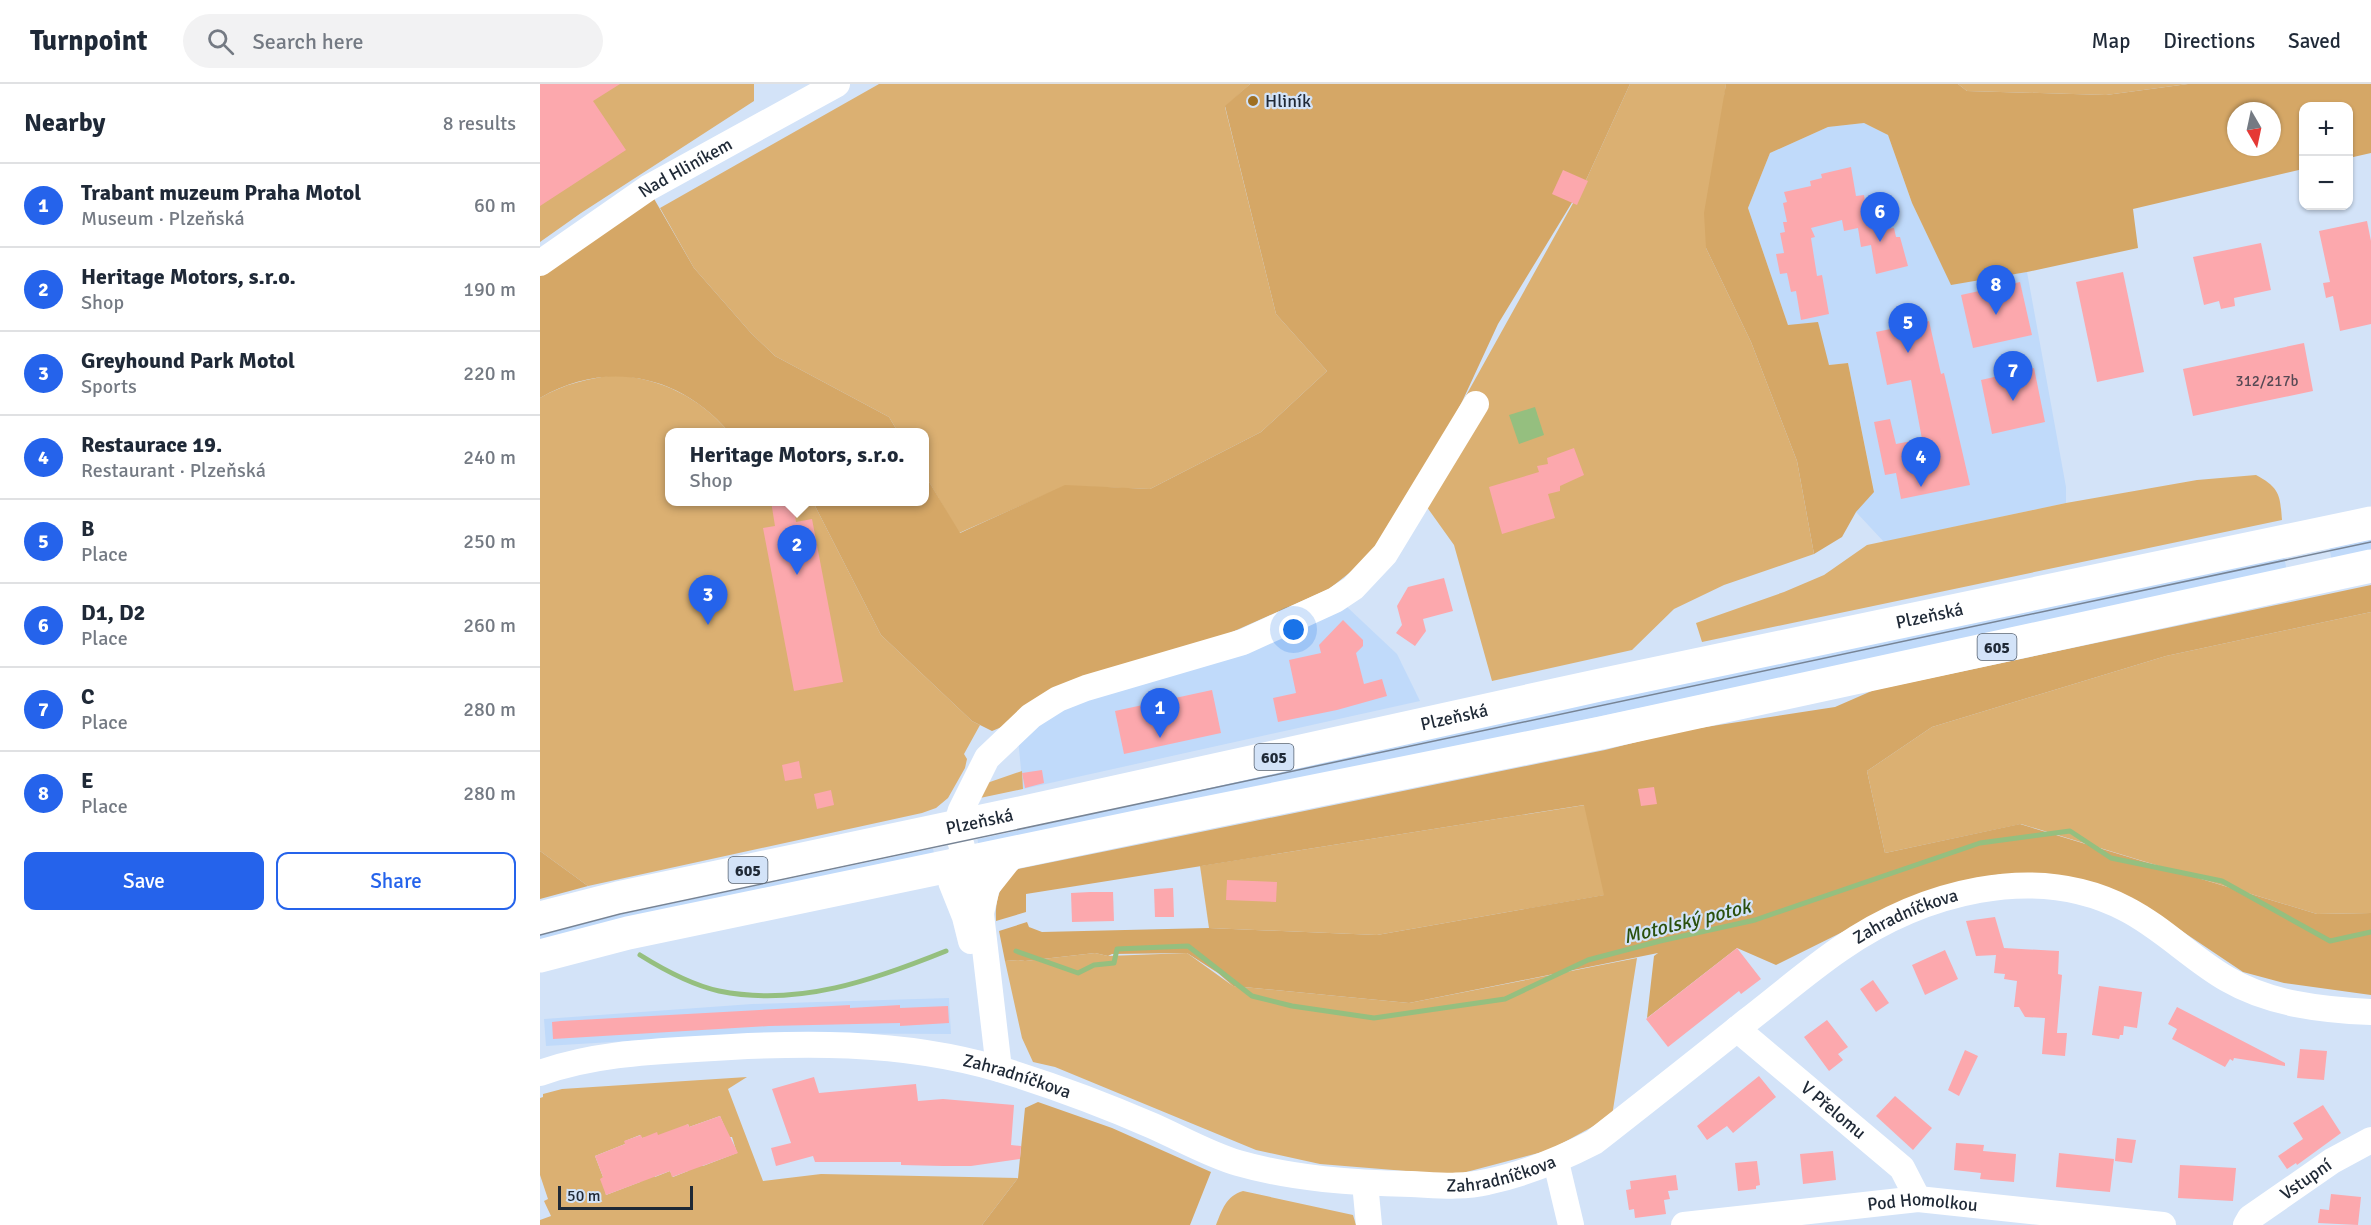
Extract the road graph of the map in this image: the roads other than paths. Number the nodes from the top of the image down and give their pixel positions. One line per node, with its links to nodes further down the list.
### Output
1 (837, 84): 2 (street, Nad Hliníkem)
2 (540, 263)
3 (1476, 404): 6 (street)
4 (2371, 523): 6 (main road, Plzeňská / 605)
5 (2371, 566): 7 (main road, Plzeňská / 605)
6 (960, 851): 7 (main road, Plzeňská / 605); 8 (main road, Plzeňská / 605); 9 (street); 10 (main road, Plzeňská / 605)
7 (1014, 853): 9 (street)
8 (918, 873): 9 (street); 11 (main road, Plzeňská / 605)
9 (973, 915): 14 (street)
10 (540, 918)
11 (540, 956)
12 (2371, 1012): 13 (street, Zahradníčkova)
13 (1737, 1029): 17 (street, Zahradníčkova); 19 (street, V Přelomu)
14 (999, 1069): 15 (street, Zahradníčkova); 18 (street, Zahradníčkova)
15 (540, 1073)
16 (2371, 1140): 25 (street, Vstupní)
17 (1556, 1162): 18 (street, Zahradníčkova); 22 (street)
18 (1365, 1183): 21 (street)
19 (1918, 1199): 20 (street, Pod Homolkou); 24 (street, Pod Homolkou)
20 (1755, 1221): 23 (street, Pod Homolkou)
21 (1369, 1225)
22 (1571, 1225)
23 (1684, 1225)
24 (2163, 1225)
25 (2246, 1225)

